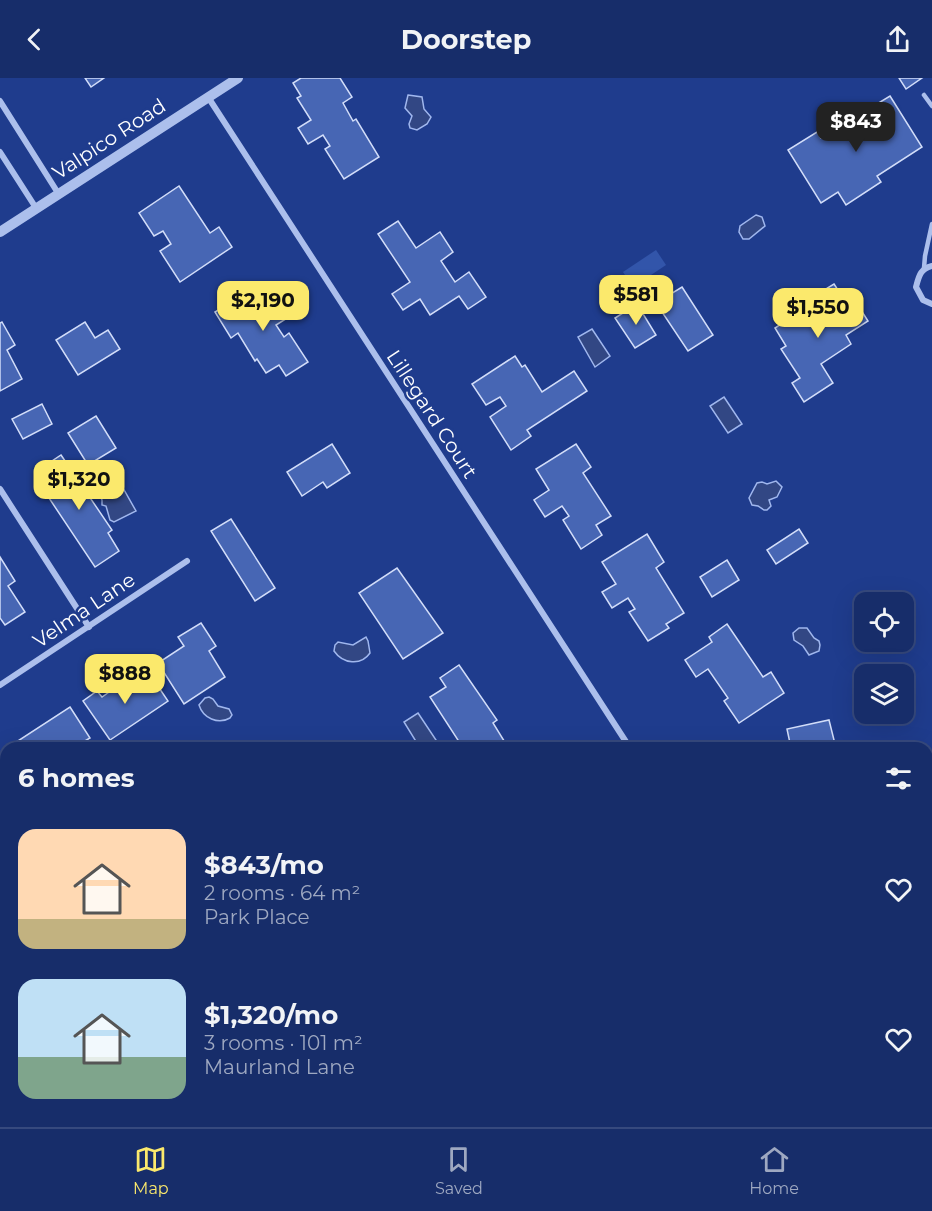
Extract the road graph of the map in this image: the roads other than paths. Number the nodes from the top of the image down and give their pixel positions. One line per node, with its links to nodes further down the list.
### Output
1 (238, 78): 3 (street, Valpico Road)
2 (924, 95): 5 (lane)
3 (208, 97): 7 (street, Valpico Road); 18 (street, Lillegard Court)
4 (0, 101): 7 (street)
5 (932, 106)
6 (0, 152): 8 (street)
7 (58, 193): 8 (street, Valpico Road)
8 (36, 207): 10 (street, Valpico Road)
9 (932, 224): 12 (lane)
10 (0, 232)
11 (932, 266): 12 (street)
12 (924, 268): 13 (street)
13 (932, 304)
14 (0, 489): 16 (street)
15 (187, 561): 16 (street, Velma Lane)
16 (89, 627): 17 (street, Velma Lane)
17 (0, 685)
18 (626, 742)

